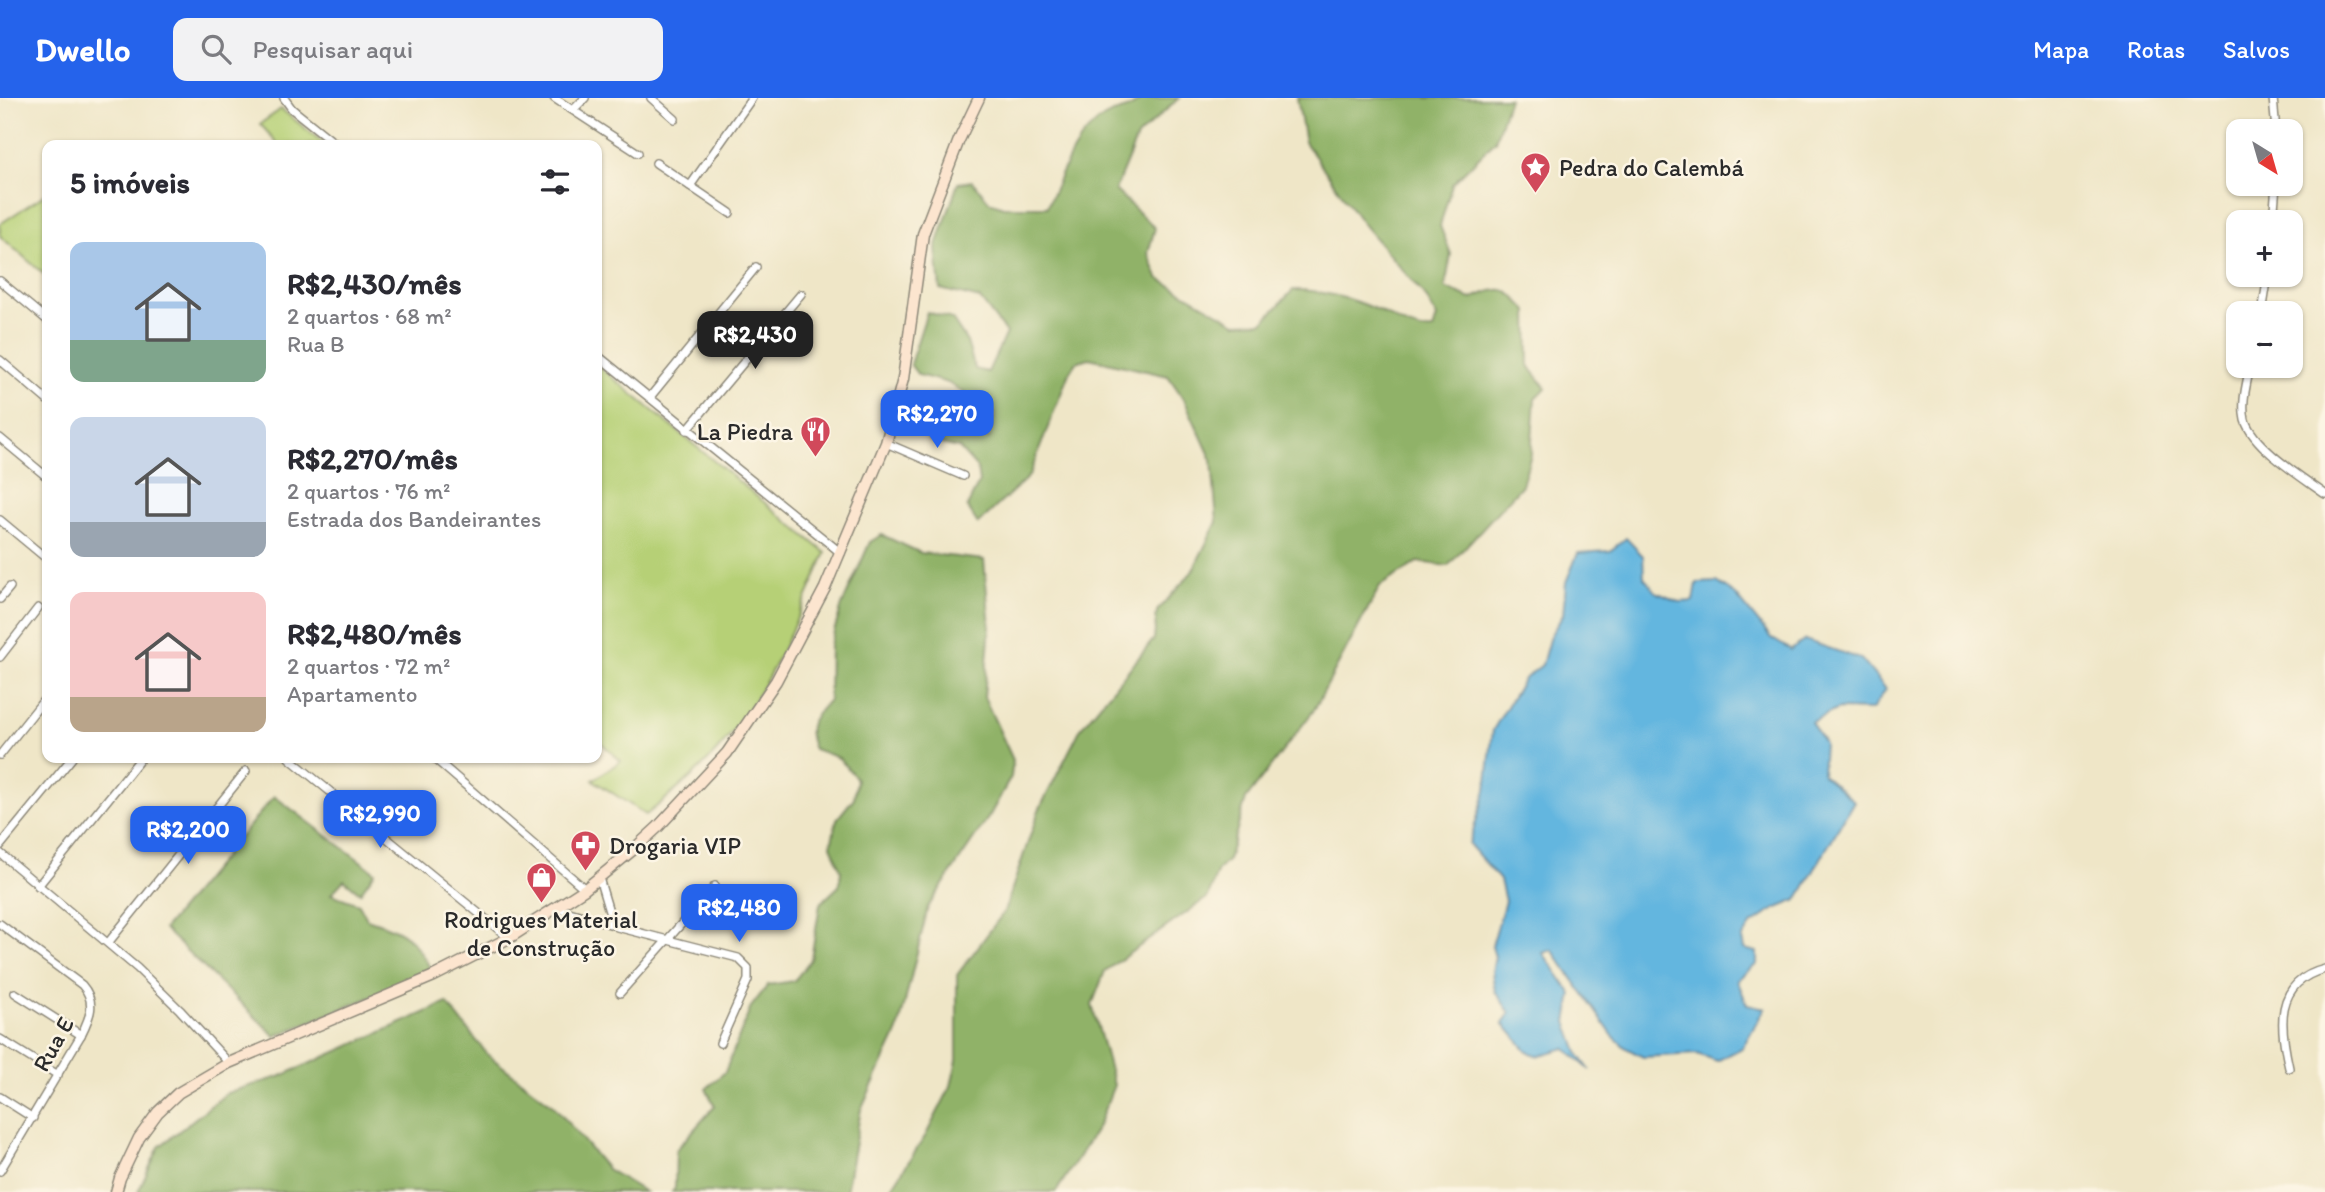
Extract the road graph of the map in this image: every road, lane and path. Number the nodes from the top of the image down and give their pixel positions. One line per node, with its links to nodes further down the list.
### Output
1 (284, 98): 10 (street)
2 (554, 98): 7 (street)
3 (651, 98): 8 (street)
4 (752, 98): 13 (street)
5 (979, 98): 26 (main road)
6 (2273, 98): 9 (street)
7 (579, 102): 11 (street)
8 (676, 119)
9 (2275, 119)
10 (331, 140)
11 (638, 153)
12 (656, 163): 13 (street)
13 (690, 186): 14 (street)
14 (730, 213)
15 (756, 267): 23 (street)
16 (0, 281): 18 (street)
17 (801, 294): 24 (street)
18 (42, 316)
19 (602, 359): 23 (street)
20 (0, 360): 22 (street)
21 (2248, 378): 29 (street)
22 (42, 396)
23 (650, 397): 24 (street)
24 (687, 430): 31 (street)
25 (0, 438): 27 (street)
26 (886, 443): 28 (street); 31 (main road)
27 (42, 473)
28 (963, 476)
29 (2325, 494)
30 (0, 520): 32 (street)
31 (841, 553): 46 (main road)
32 (42, 555)
33 (10, 587): 34 (street)
34 (0, 599)
35 (38, 608): 36 (street)
36 (0, 657)
37 (42, 702): 38 (street)
38 (0, 755)
39 (68, 763): 44 (street)
40 (137, 763): 47 (street)
41 (295, 763): 53 (street)
42 (440, 763): 49 (street)
43 (246, 771): 55 (street)
44 (0, 846)
45 (0, 853): 47 (street)
46 (598, 878): 49 (main road); 50 (street)
47 (38, 886): 55 (street)
48 (715, 886): 54 (street)
49 (585, 889): 50 (main road)
50 (556, 908): 53 (main road)
51 (0, 923): 59 (street, Rua E)
52 (617, 927): 54 (street)
53 (509, 938): 62 (main road)
54 (667, 940): 58 (street); 61 (street)
55 (108, 943): 62 (street)
56 (2325, 968): 63 (street)
57 (15, 993): 59 (street)
58 (620, 993)
59 (81, 1035): 64 (street, Rua E)
60 (0, 1039): 64 (street)
61 (720, 1043)
62 (229, 1063): 70 (main road)
63 (2289, 1068)
64 (58, 1075): 66 (street, Rua E)
65 (0, 1097): 66 (street)
66 (33, 1118): 68 (street, Rua E)
67 (0, 1153): 68 (street)
68 (8, 1158): 69 (street, Rua E)
69 (0, 1171)
70 (116, 1192)

